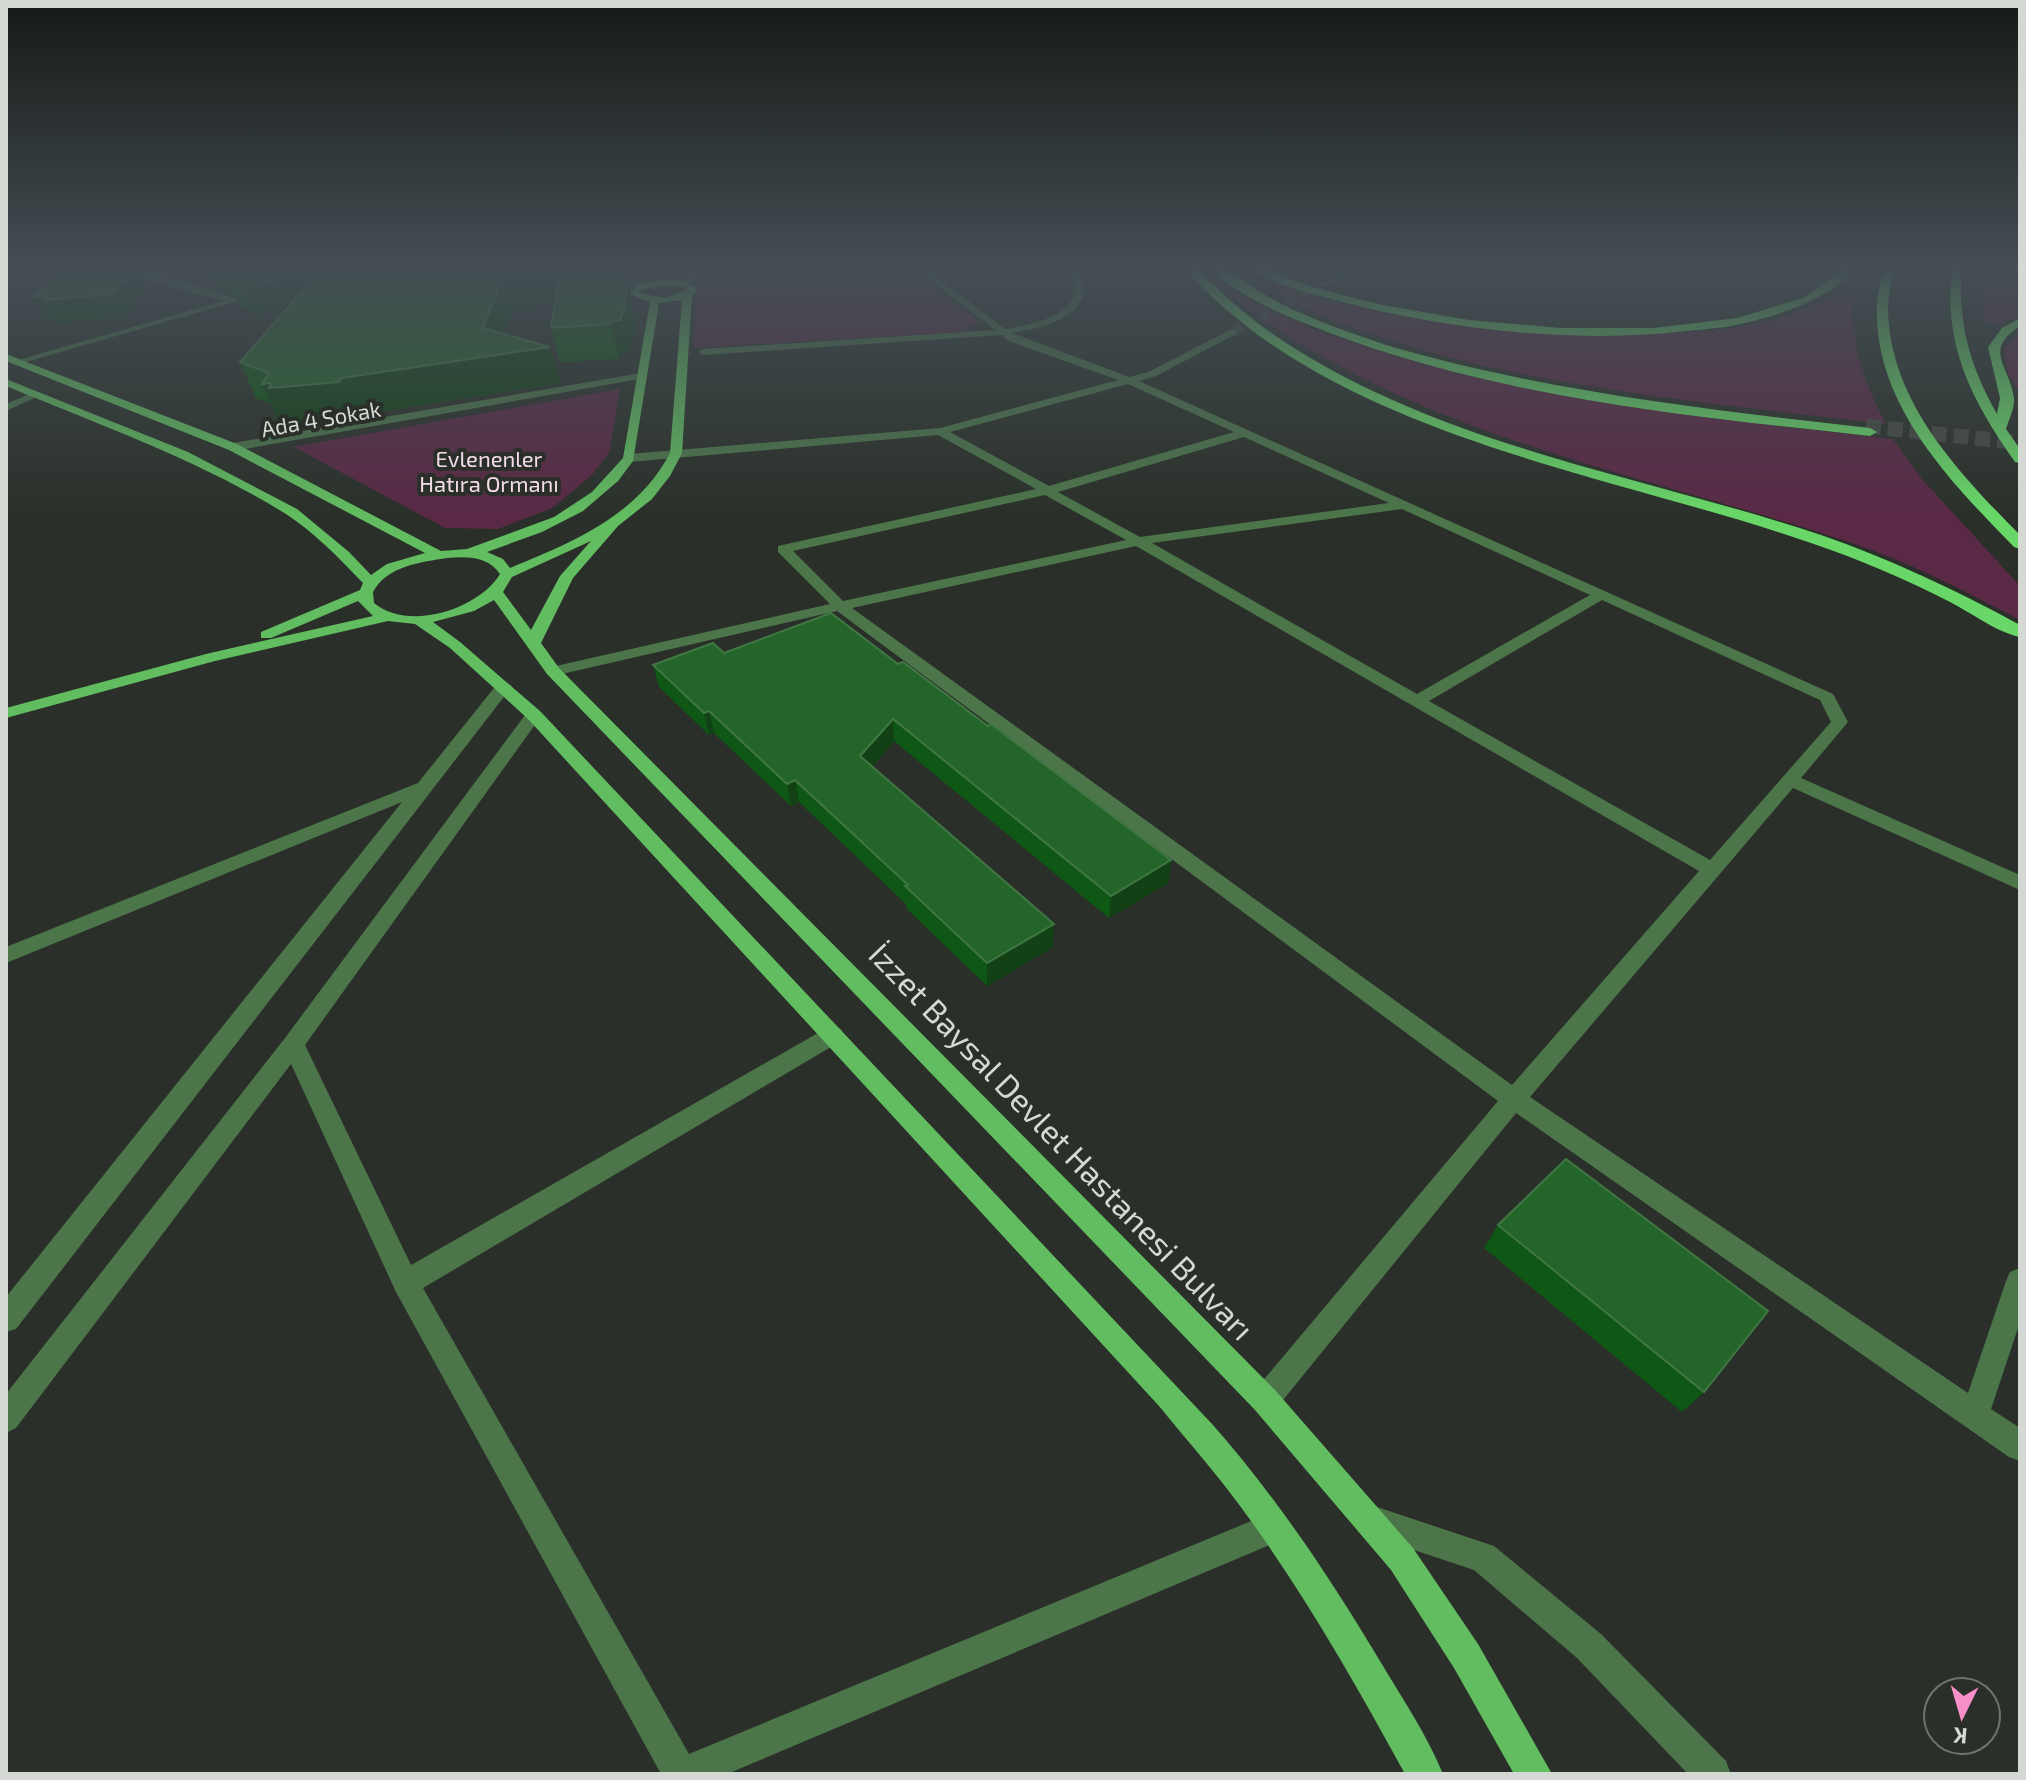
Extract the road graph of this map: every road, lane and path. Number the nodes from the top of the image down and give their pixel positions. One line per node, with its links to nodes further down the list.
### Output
1 (64, 350): 15 (street)
2 (646, 350): 16 (main road)
3 (683, 350): 25 (main road)
4 (734, 350): 13 (street)
5 (1044, 350): 17 (street)
6 (1198, 350): 17 (street)
7 (1291, 350): 42 (highway)
8 (1394, 350): 9 (highway)
9 (1414, 350)
10 (1889, 350): 32 (highway)
11 (1960, 350): 21 (highway)
12 (1993, 350): 21 (highway)
13 (703, 352)
14 (6, 357): 15 (main road)
15 (19, 363): 24 (main road)
16 (641, 379): 24 (street, Ada 4 Sokak); 26 (main road)
17 (1131, 381): 22 (street); 23 (street)
18 (6, 382): 19 (main road)
19 (38, 394): 20 (street); 36 (main road)
20 (6, 408)
21 (1999, 429): 27 (highway)
22 (940, 431): 25 (street); 28 (street)
23 (1247, 432): 28 (street); 29 (street)
24 (239, 450): 34 (main road)
25 (676, 453): 26 (street); 30 (main road)
26 (629, 458): 33 (main road)
27 (2020, 459)
28 (1050, 490): 31 (street); 39 (street)
29 (1403, 505): 31 (street); 38 (street)
30 (619, 517): 35 (main road); 43 (main road)
31 (1138, 541): 39 (street); 47 (street)
32 (2020, 544)
33 (470, 553): 34 (main road); 35 (main road)
34 (437, 554): 36 (main road)
35 (507, 574): 37 (main road)
36 (368, 588): 40 (main road); 44 (main road)
37 (496, 593): 41 (main road); 43 (main road, İzzet Baysal Devlet Hastanesi Bulvarı)
38 (1601, 595): 47 (street); 50 (street)
39 (840, 606): 45 (street); 57 (street)
40 (388, 617): 41 (main road); 44 (main road)
41 (418, 619): 46 (main road)
42 (2020, 632)
43 (532, 645): 45 (main road, İzzet Baysal Devlet Hastanesi Bulvarı)
44 (212, 657): 48 (main road)
45 (553, 671): 61 (main road, İzzet Baysal Devlet Hastanesi Bulvarı)
46 (504, 686): 49 (main road); 51 (street)
47 (1417, 701): 52 (street)
48 (6, 713)
49 (534, 715): 55 (main road); 56 (street)
50 (1790, 780): 52 (street); 53 (street)
51 (425, 786): 54 (street); 60 (street)
52 (1712, 870): 57 (street)
53 (2020, 883)
54 (6, 955)
55 (833, 1035): 59 (street); 66 (main road)
56 (293, 1044): 59 (street); 63 (street)
57 (1514, 1099): 61 (street); 62 (street)
58 (2020, 1281): 62 (street)
59 (406, 1283): 67 (street)
60 (6, 1319)
61 (1265, 1400): 65 (main road, İzzet Baysal Devlet Hastanesi Bulvarı)
62 (1975, 1414): 64 (street)
63 (6, 1418)
64 (2020, 1446)
65 (1367, 1519): 69 (main road, İzzet Baysal Devlet Hastanesi Bulvarı); 70 (street)
66 (1273, 1528): 67 (street); 68 (main road)
67 (683, 1774)
68 (1425, 1774)
69 (1534, 1774)
70 (1713, 1774)

